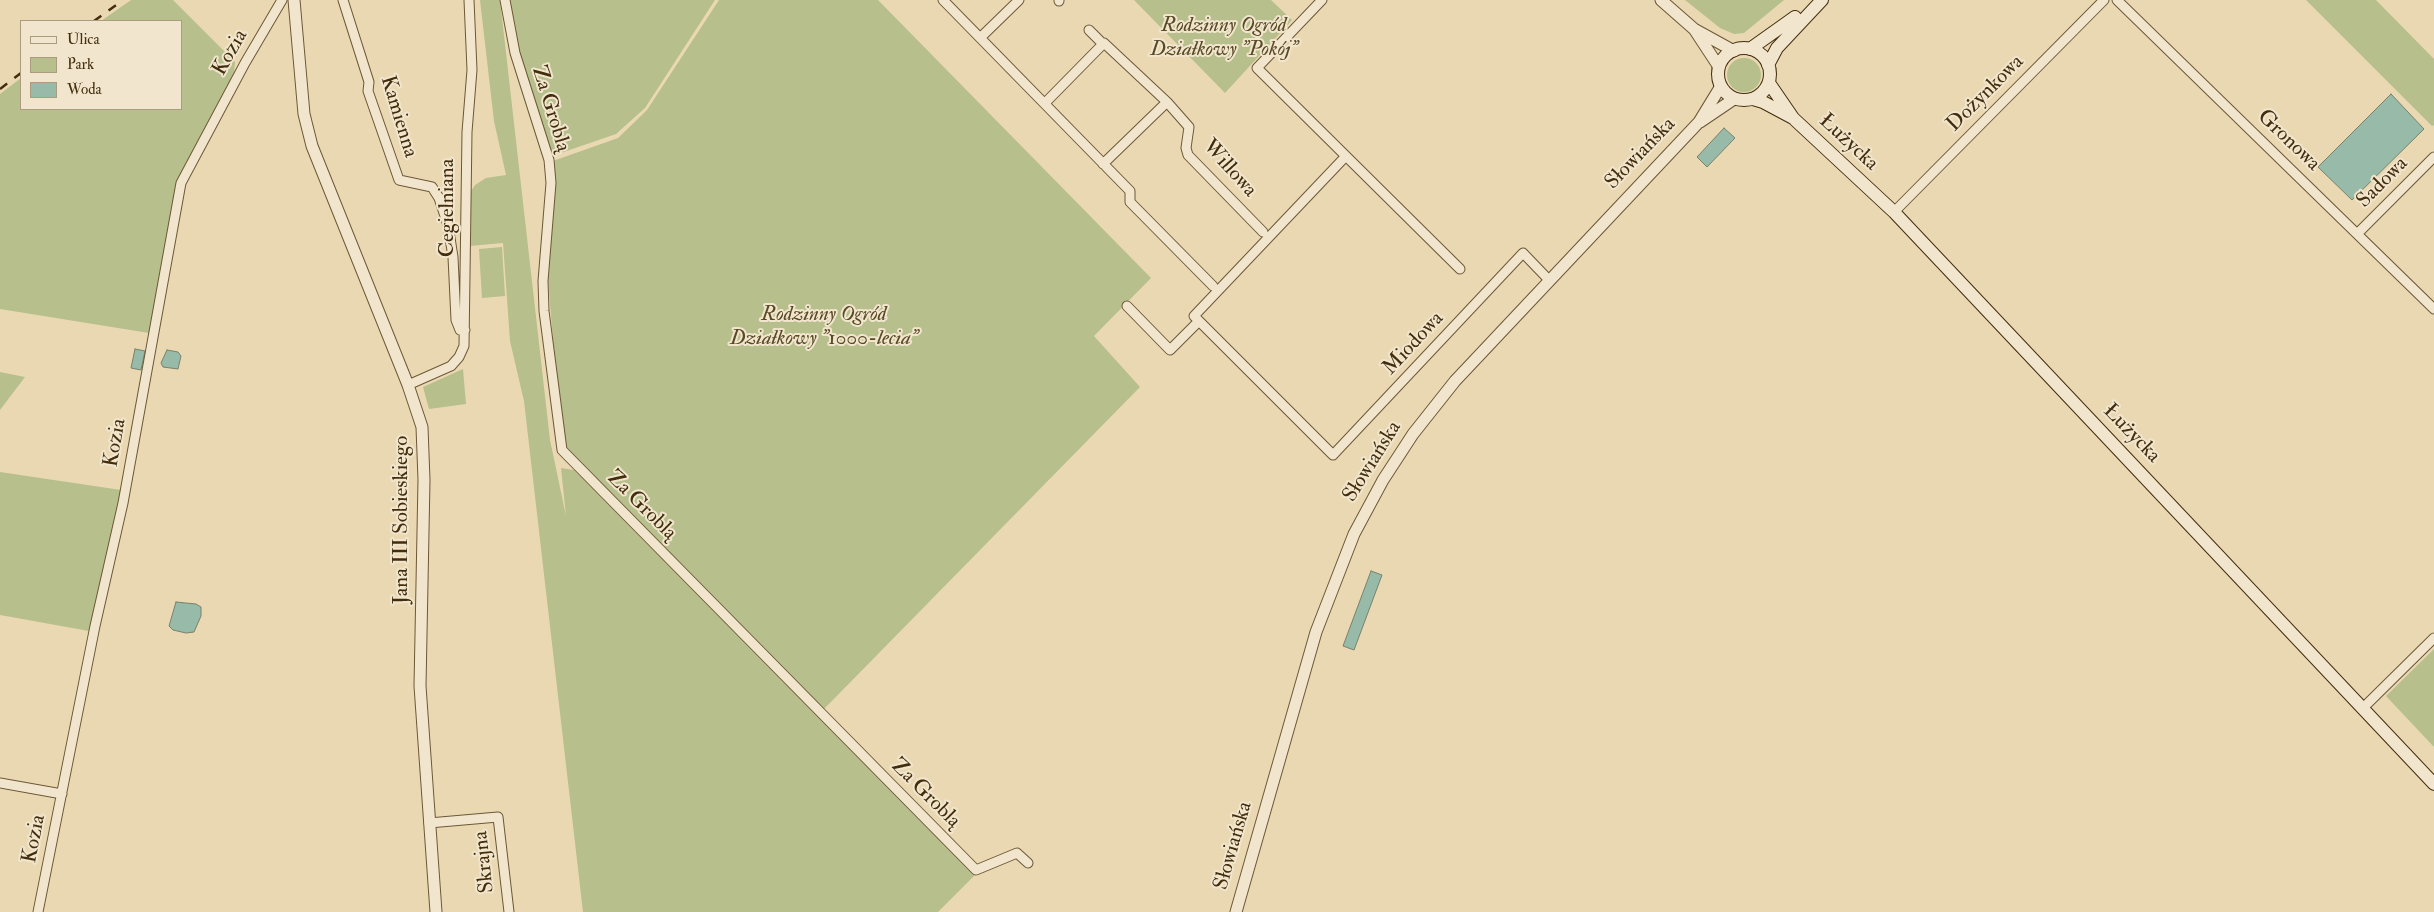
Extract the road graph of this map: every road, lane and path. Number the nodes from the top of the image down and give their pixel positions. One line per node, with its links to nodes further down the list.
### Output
1 (282, 0): 47 (street, Kozia)
2 (294, 0): 42 (street, Jana III Sobieskiego)
3 (343, 0): 41 (street, Kamienna)
4 (469, 0): 41 (street, Cegielniana)
5 (505, 0): 49 (street, Za Groblą)
6 (943, 0): 15 (street)
7 (1019, 0): 15 (street)
8 (1322, 0): 29 (street)
9 (1661, 0): 13 (street)
10 (2104, 0): 32 (street, Dożynkowa)
11 (2118, 0): 34 (street, Gronowa)
12 (1818, 3): 17 (main road); 19 (main road)
13 (1694, 29): 18 (street); 20 (street)
14 (1088, 30): 16 (street, Willowa)
15 (980, 38): 26 (street)
16 (1103, 44): 25 (street, Willowa); 26 (street)
17 (1750, 49): 18 (main road); 19 (main road)
18 (1734, 51): 20 (main road)
19 (1768, 65): 21 (main road)
20 (1719, 67): 22 (main road)
21 (1769, 83): 24 (main road); 27 (main road, Łużycka)
22 (1721, 86): 23 (main road); 28 (street, Słowiańska)
23 (1734, 99): 24 (main road); 28 (street, Słowiańska)
24 (1753, 99): 27 (main road, Łużycka)
25 (1167, 102): 31 (street); 33 (street, Willowa)
26 (1045, 103): 31 (street)
27 (1792, 118): 32 (main road, Łużycka)
28 (1699, 122): 36 (street, Słowiańska)
29 (1346, 156): 35 (street); 40 (street)
30 (2434, 157): 34 (street, Sadowa)
31 (1103, 164): 37 (street)
32 (1894, 212): 44 (main road, Łużycka)
33 (1263, 232)
34 (2357, 234): 39 (street, Gronowa)
35 (1460, 269)
36 (1549, 280): 40 (street, Miodowa); 53 (street, Słowiańska)
37 (1213, 286)
38 (1126, 306): 40 (street)
39 (2434, 309)
40 (1199, 321)
41 (465, 330): 42 (street, Cegielniana)
42 (408, 385): 48 (street, Jana III Sobieskiego)
43 (2434, 638): 44 (street)
44 (2363, 708): 46 (main road, Łużycka)
45 (0, 783): 47 (street)
46 (2434, 784)
47 (62, 794): 50 (street, Kozia)
48 (429, 823): 51 (street, Jana III Sobieskiego); 52 (street, Skrajna)
49 (1028, 863)
50 (38, 912)
51 (436, 912)
52 (508, 912)
53 (1236, 912)

